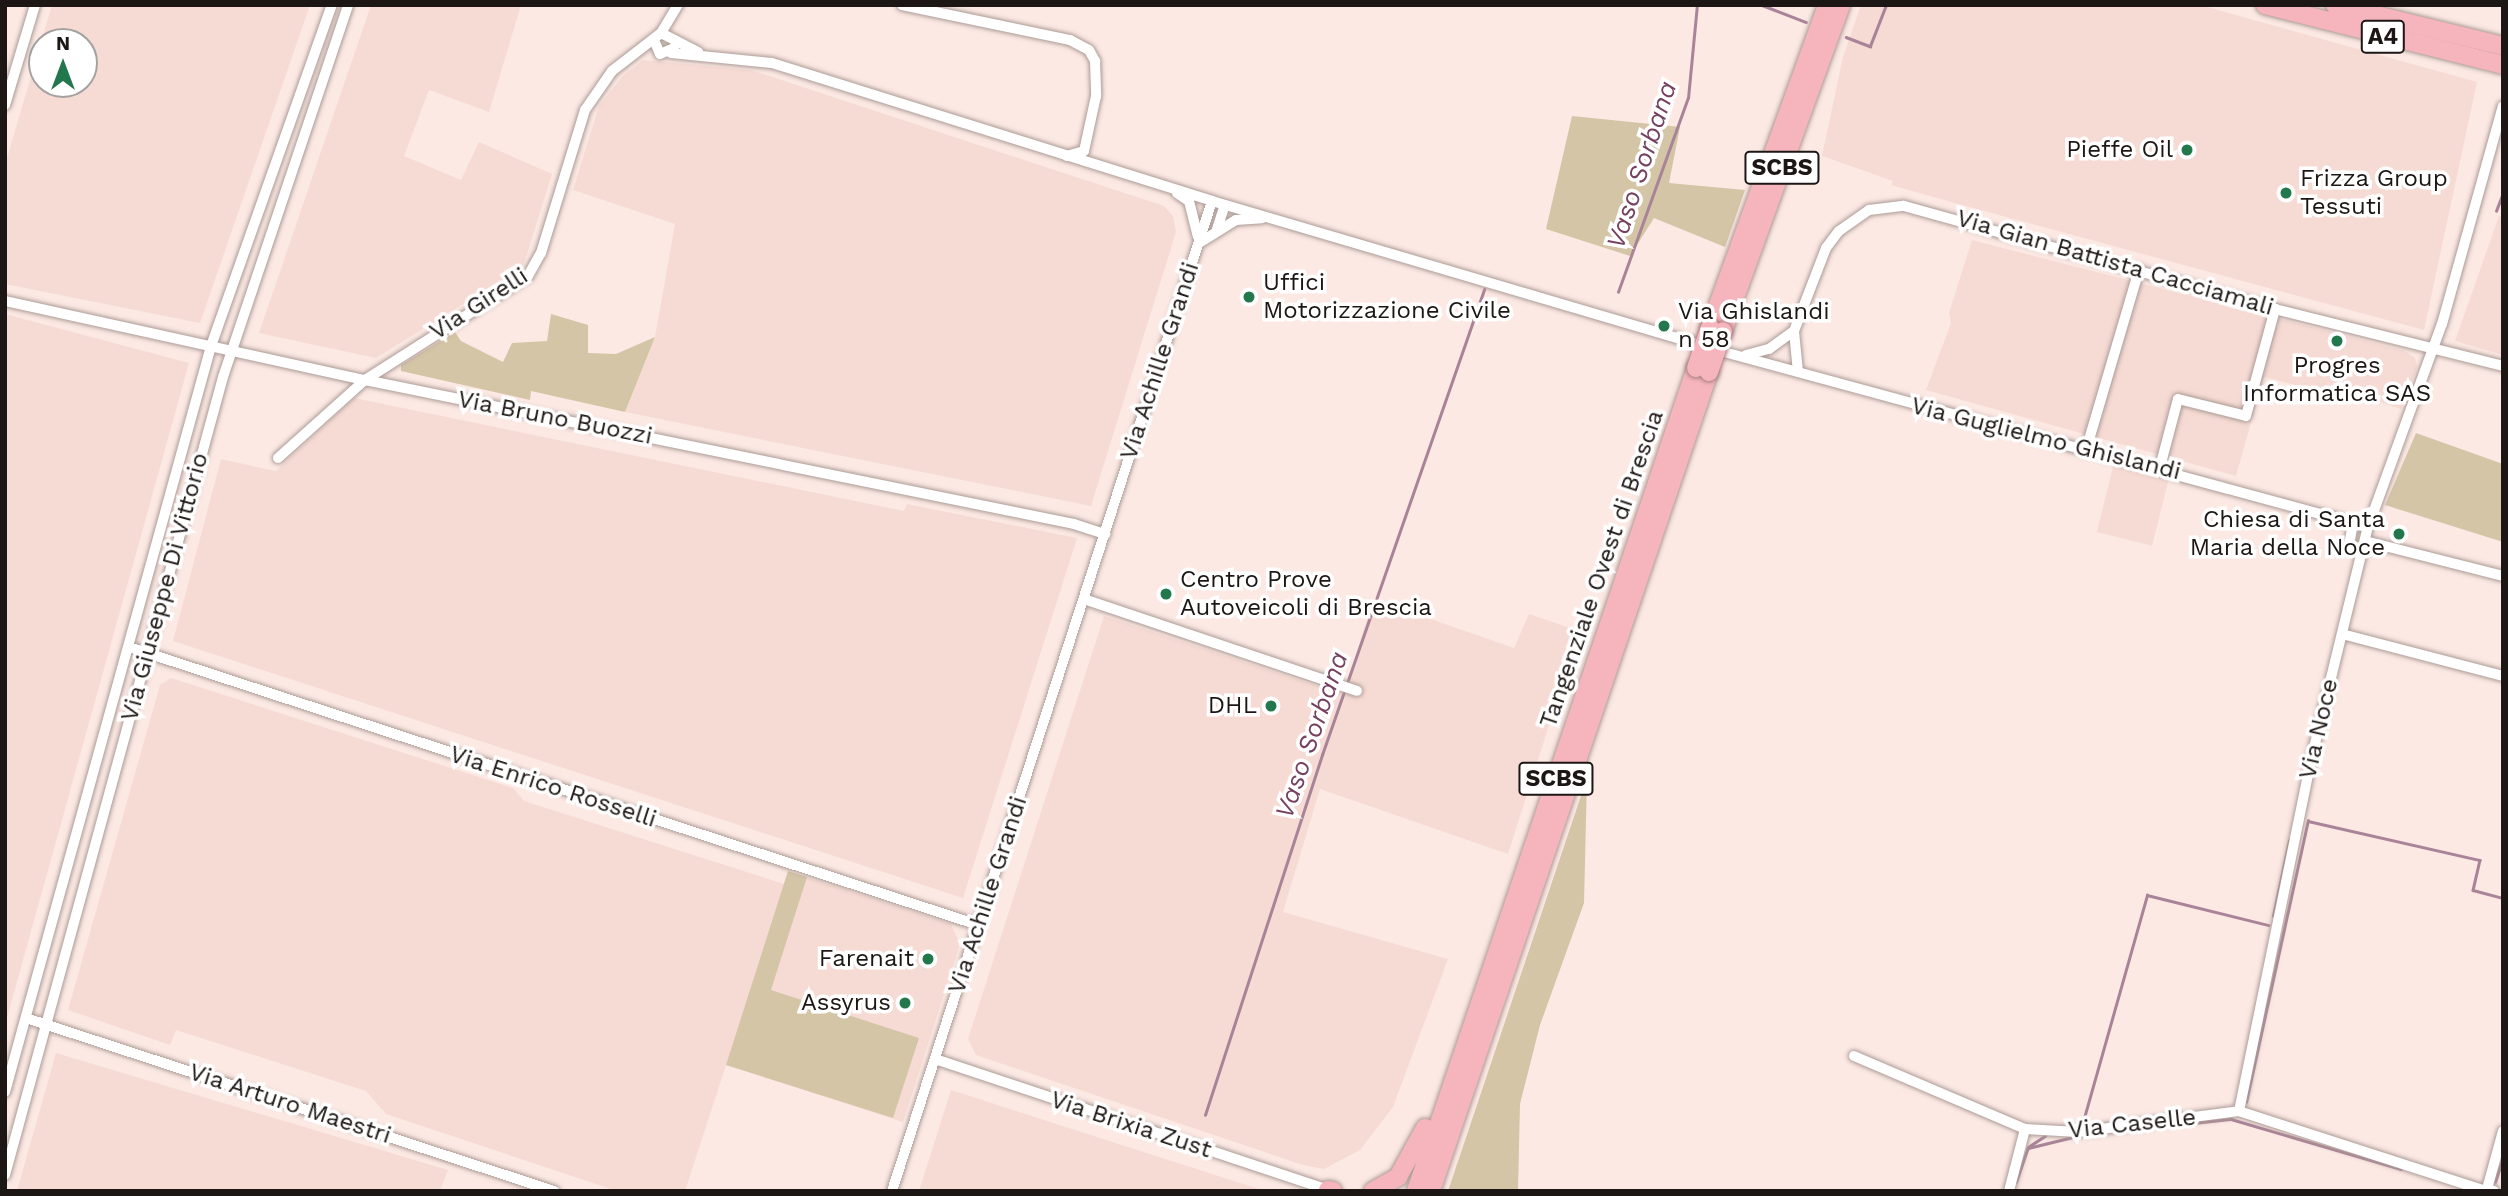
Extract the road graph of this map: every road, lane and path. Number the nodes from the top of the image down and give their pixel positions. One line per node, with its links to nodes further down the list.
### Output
1 (35, 5): 18 (street)
2 (332, 5): 36 (street, Via Giuseppe Di Vittorio)
3 (348, 5): 38 (street, Via Giuseppe Di Vittorio)
4 (678, 5): 10 (street, Via Girelli)
5 (902, 5): 21 (street)
6 (1827, 5): 33 (highway, Tangenziale Ovest di Brescia / SCBS)
7 (1841, 5): 33 (highway, Tangenziale Ovest di Brescia / SCBS)
8 (2264, 5): 17 (highway, A4)
9 (2335, 5): 12 (highway, A4)
10 (657, 37): 11 (street); 13 (street); 16 (street, Via Girelli)
11 (675, 40): 14 (street); 15 (street)
12 (2503, 46)
13 (657, 52): 14 (street); 16 (street)
14 (671, 53): 15 (street)
15 (702, 53): 20 (street)
16 (623, 61): 44 (street, Via Girelli)
17 (2503, 65)
18 (5, 105)
19 (2503, 106): 37 (street, Via Noce)
20 (1027, 143): 21 (street); 22 (street)
21 (1084, 151): 22 (street); 23 (street)
22 (1067, 156): 23 (street)
23 (1136, 176): 24 (street)
24 (1171, 188): 25 (street); 29 (street, Via Achille Grandi)
25 (1212, 201): 26 (street); 29 (street, Via Achille Grandi)
26 (1225, 205): 27 (street); 28 (street)
27 (1269, 218): 28 (street, Via Achille Grandi); 35 (street)
28 (1217, 229): 29 (street, Via Achille Grandi)
29 (1198, 244): 50 (street, Via Achille Grandi)
30 (2139, 270): 32 (street, Via Gian Battista Cacciamali); 34 (street, Via Gian Battista Cacciamali); 45 (street)
31 (5, 301): 36 (street, Via Bruno Buozzi)
32 (2275, 309): 37 (street, Via Gian Battista Cacciamali); 47 (street)
33 (1716, 329): 42 (highway, Tangenziale Ovest di Brescia / SCBS, bridge)
34 (1794, 331): 40 (street); 43 (street, Via Gian Battista Cacciamali)
35 (1694, 344)
36 (211, 346): 38 (street, Via Bruno Buozzi); 55 (street, Via Giuseppe Di Vittorio)
37 (2434, 348): 41 (street, Via Gian Battista Cacciamali); 49 (street, Via Noce)
38 (232, 350): 44 (street, Via Bruno Buozzi); 56 (street, Via Giuseppe Di Vittorio)
39 (1724, 352): 40 (street, Via Guglielmo Ghislandi)
40 (1735, 355): 43 (street, Via Guglielmo Ghislandi)
41 (2503, 366)
42 (1703, 370): 61 (highway, Tangenziale Ovest di Brescia / SCBS); 76 (highway, Tangenziale Ovest di Brescia / SCBS)
43 (1798, 372): 45 (street, Via Guglielmo Ghislandi)
44 (365, 380): 46 (street, Via Girelli); 50 (street, Via Bruno Buozzi)
45 (2086, 450): 47 (street, Via Guglielmo Ghislandi)
46 (278, 458)
47 (2160, 467): 48 (street, Via Guglielmo Ghislandi)
48 (2353, 523): 49 (street, Via Guglielmo Ghislandi); 51 (street)
49 (2368, 527): 51 (street, Via Noce)
50 (1105, 534): 53 (street, Via Achille Grandi)
51 (2364, 546): 52 (street); 54 (street, Via Noce)
52 (2503, 576)
53 (1084, 598): 58 (street); 59 (street, Via Achille Grandi)
54 (2342, 634): 57 (street); 66 (street, Via Noce)
55 (129, 647): 56 (street, Via Enrico Rosselli); 60 (street, Via Giuseppe Di Vittorio)
56 (146, 655): 59 (street, Via Enrico Rosselli); 62 (street, Via Giuseppe Di Vittorio)
57 (2503, 676)
58 (1357, 691)
59 (978, 925): 64 (street, Via Achille Grandi)
60 (26, 1018): 62 (street, Via Arturo Maestri); 65 (street, Via Giuseppe Di Vittorio)
61 (1473, 1020): 74 (highway); 75 (highway, Tangenziale Ovest di Brescia / SCBS)
62 (48, 1025): 69 (street, Via Giuseppe Di Vittorio); 71 (street, Via Arturo Maestri)
63 (1854, 1056): 67 (street, Via Caselle)
64 (935, 1059): 72 (street, Via Achille Grandi); 73 (street, Via Brixia Zust)
65 (5, 1092)
66 (2239, 1111): 67 (street, Via Caselle); 70 (street)
67 (2025, 1129): 77 (street)
68 (2503, 1130): 70 (street)
69 (5, 1175)
70 (2489, 1190)
71 (554, 1191)
72 (892, 1191)
73 (1330, 1191)
74 (1373, 1191)
75 (1416, 1191)
76 (1430, 1191)
77 (2009, 1191)

